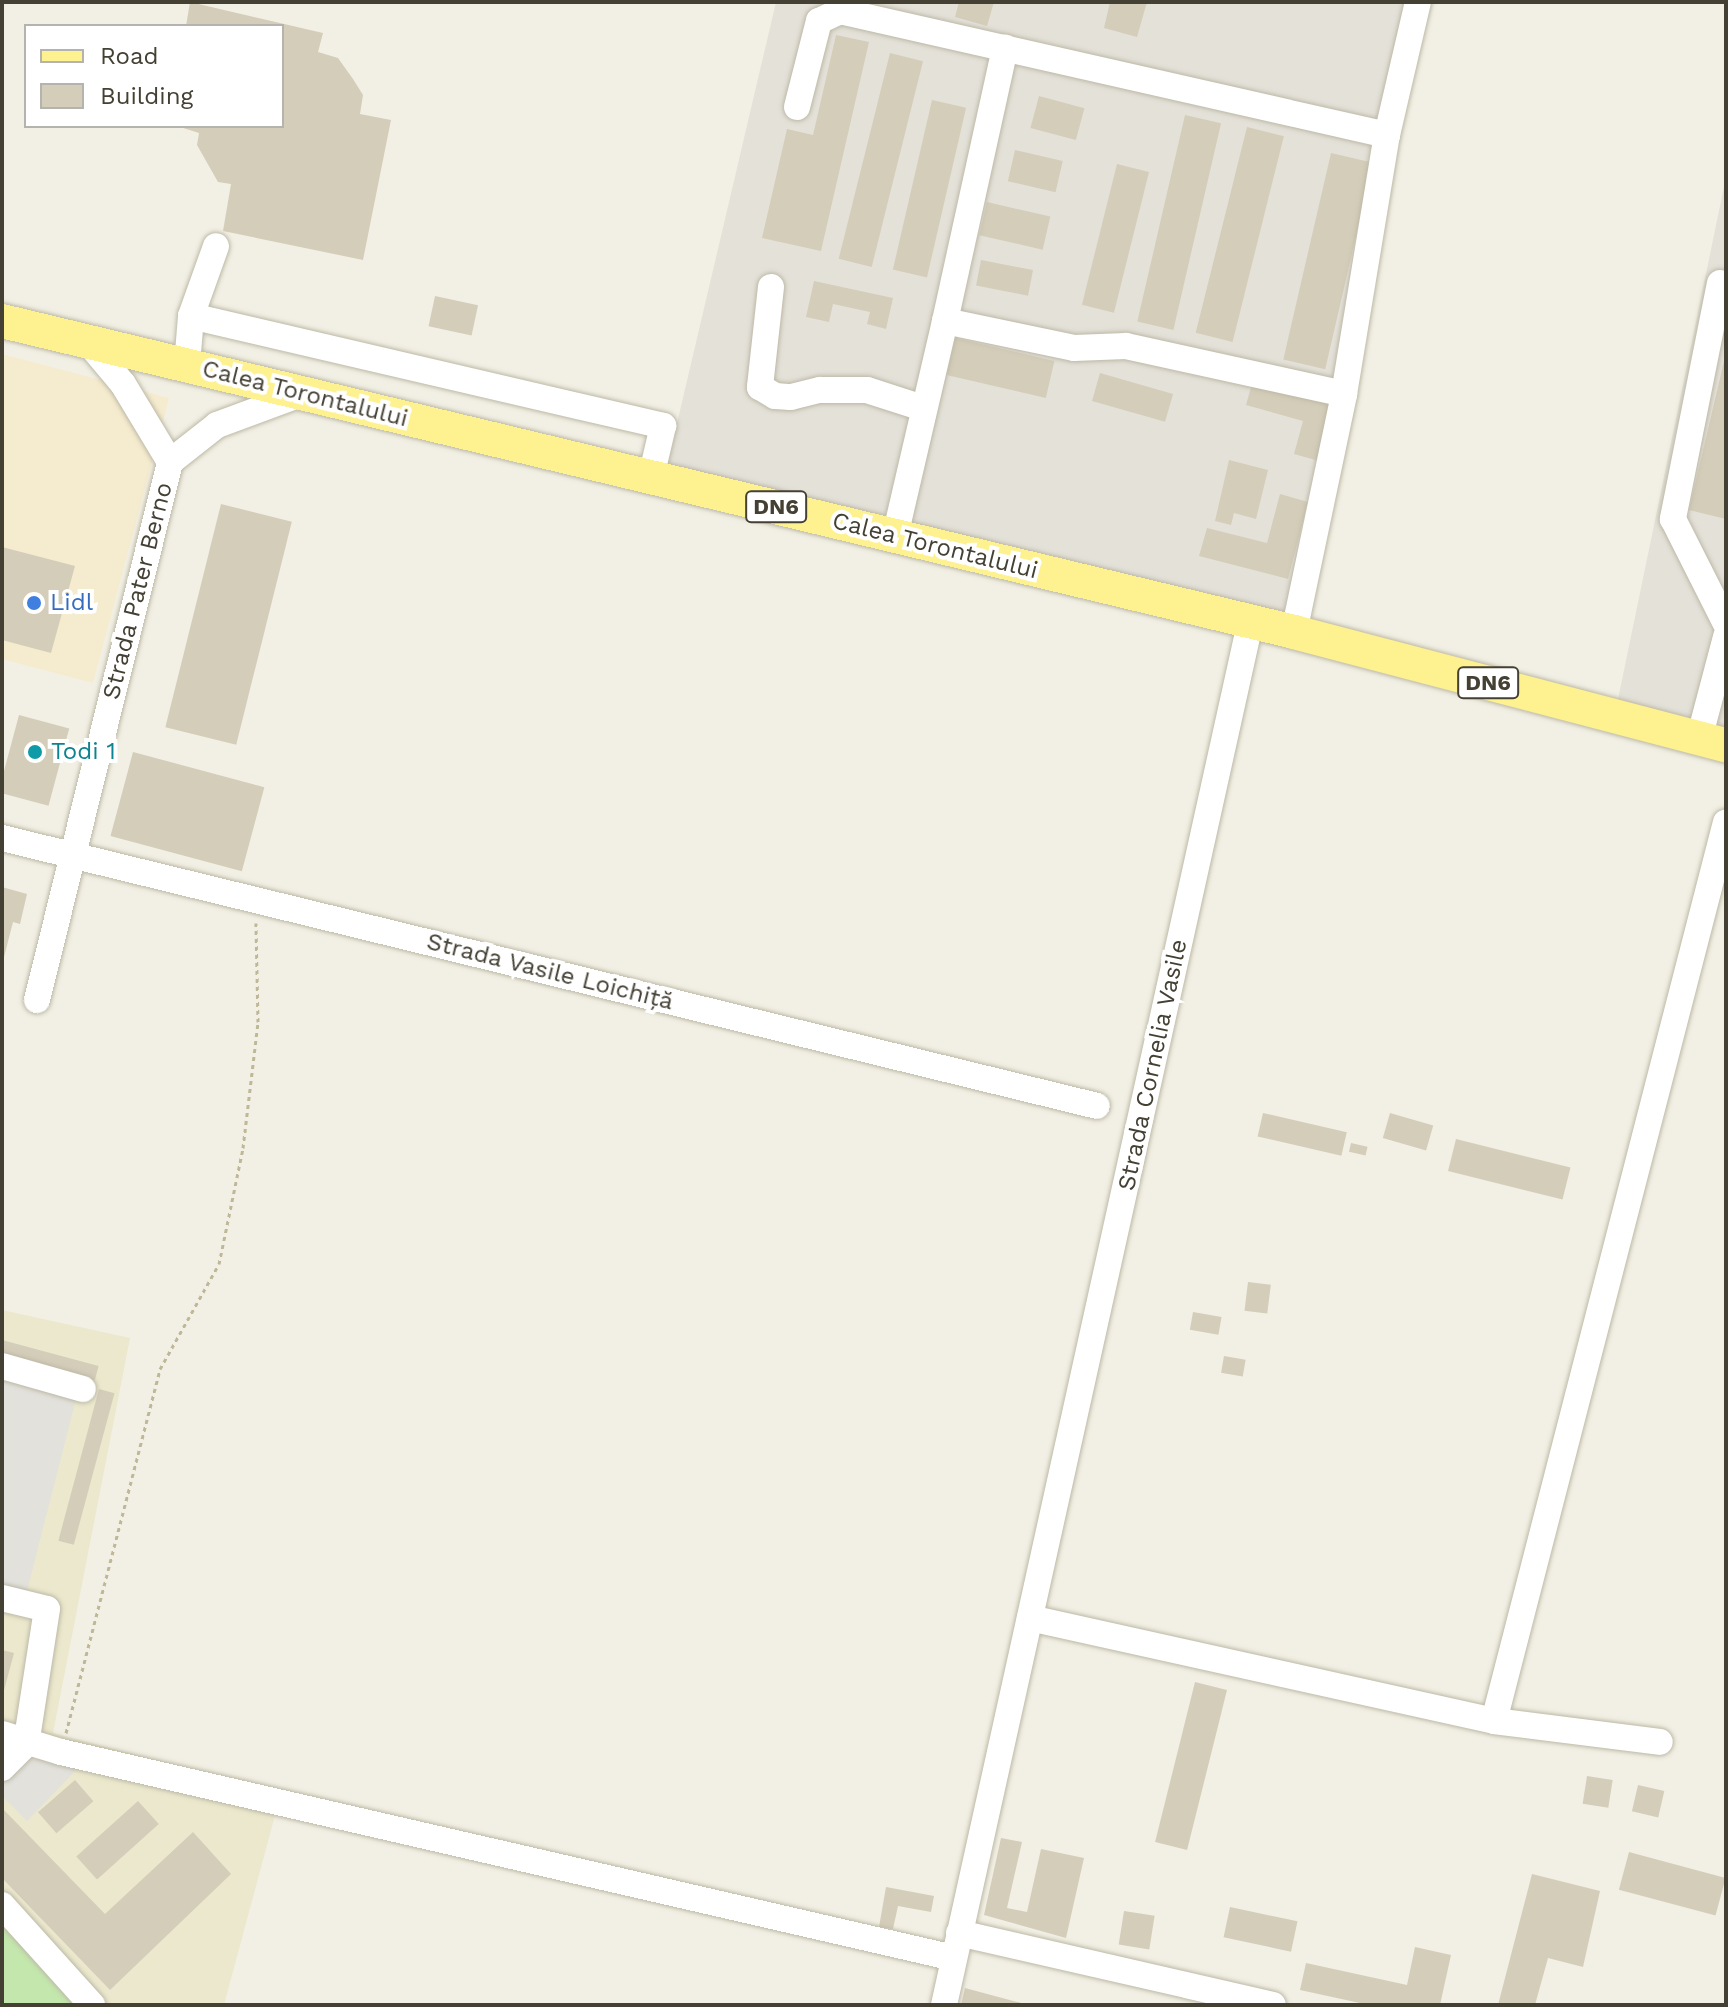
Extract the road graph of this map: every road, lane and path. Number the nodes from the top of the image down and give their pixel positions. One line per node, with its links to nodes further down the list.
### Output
1 (1418, 2): 4 (street)
2 (1005, 48): 3 (street); 4 (street); 10 (street)
3 (797, 107)
4 (1387, 135): 14 (street)
5 (216, 246): 8 (street)
6 (1720, 283): 20 (street)
7 (771, 287): 15 (street)
8 (191, 316): 12 (street); 17 (street)
9 (2, 321): 11 (main road, Calea Torontalului / DN6)
10 (945, 321): 14 (street); 15 (street)
11 (86, 340): 12 (main road, Calea Torontalului / DN6); 16 (street, Strada Pater Berno)
12 (187, 365): 13 (main road, Calea Torontalului / DN6)
13 (301, 394): 16 (street, Strada Pater Berno); 17 (main road, Calea Torontalului / DN6)
14 (1344, 394): 21 (street)
15 (923, 408): 18 (street)
16 (170, 462): 26 (street, Strada Pater Berno)
17 (651, 477): 18 (main road, Calea Torontalului / DN6)
18 (895, 536): 19 (main road, Calea Torontalului / DN6)
19 (1250, 624): 21 (main road, Calea Torontalului / DN6); 33 (street, Strada Cornelia Vasile)
20 (1726, 624)
21 (1294, 632): 23 (main road, Calea Torontalului / DN6)
22 (1726, 637): 23 (street)
23 (1719, 741)
24 (1726, 822): 34 (street)
25 (2, 838): 26 (street, Strada Vasile Loichiță)
26 (73, 856): 27 (street, Strada Vasile Loichiță); 28 (street, Strada Pater Berno)
27 (260, 901): 29 (street, Strada Vasile Loichiță); 37 (path)
28 (37, 1000)
29 (1097, 1106)
30 (2, 1366): 31 (street)
31 (83, 1389)
32 (2, 1598): 35 (street)
33 (1030, 1618): 34 (street); 40 (street, Strada Cornelia Vasile)
34 (1494, 1721): 36 (street)
35 (14, 1739): 37 (street); 38 (street)
36 (1660, 1742)
37 (66, 1753): 40 (street)
38 (2, 1768)
39 (2, 1905): 41 (street)
40 (957, 1946): 42 (street, Strada Cornelia Vasile); 43 (street)
41 (92, 2005)
42 (944, 2005)
43 (1273, 2005)

